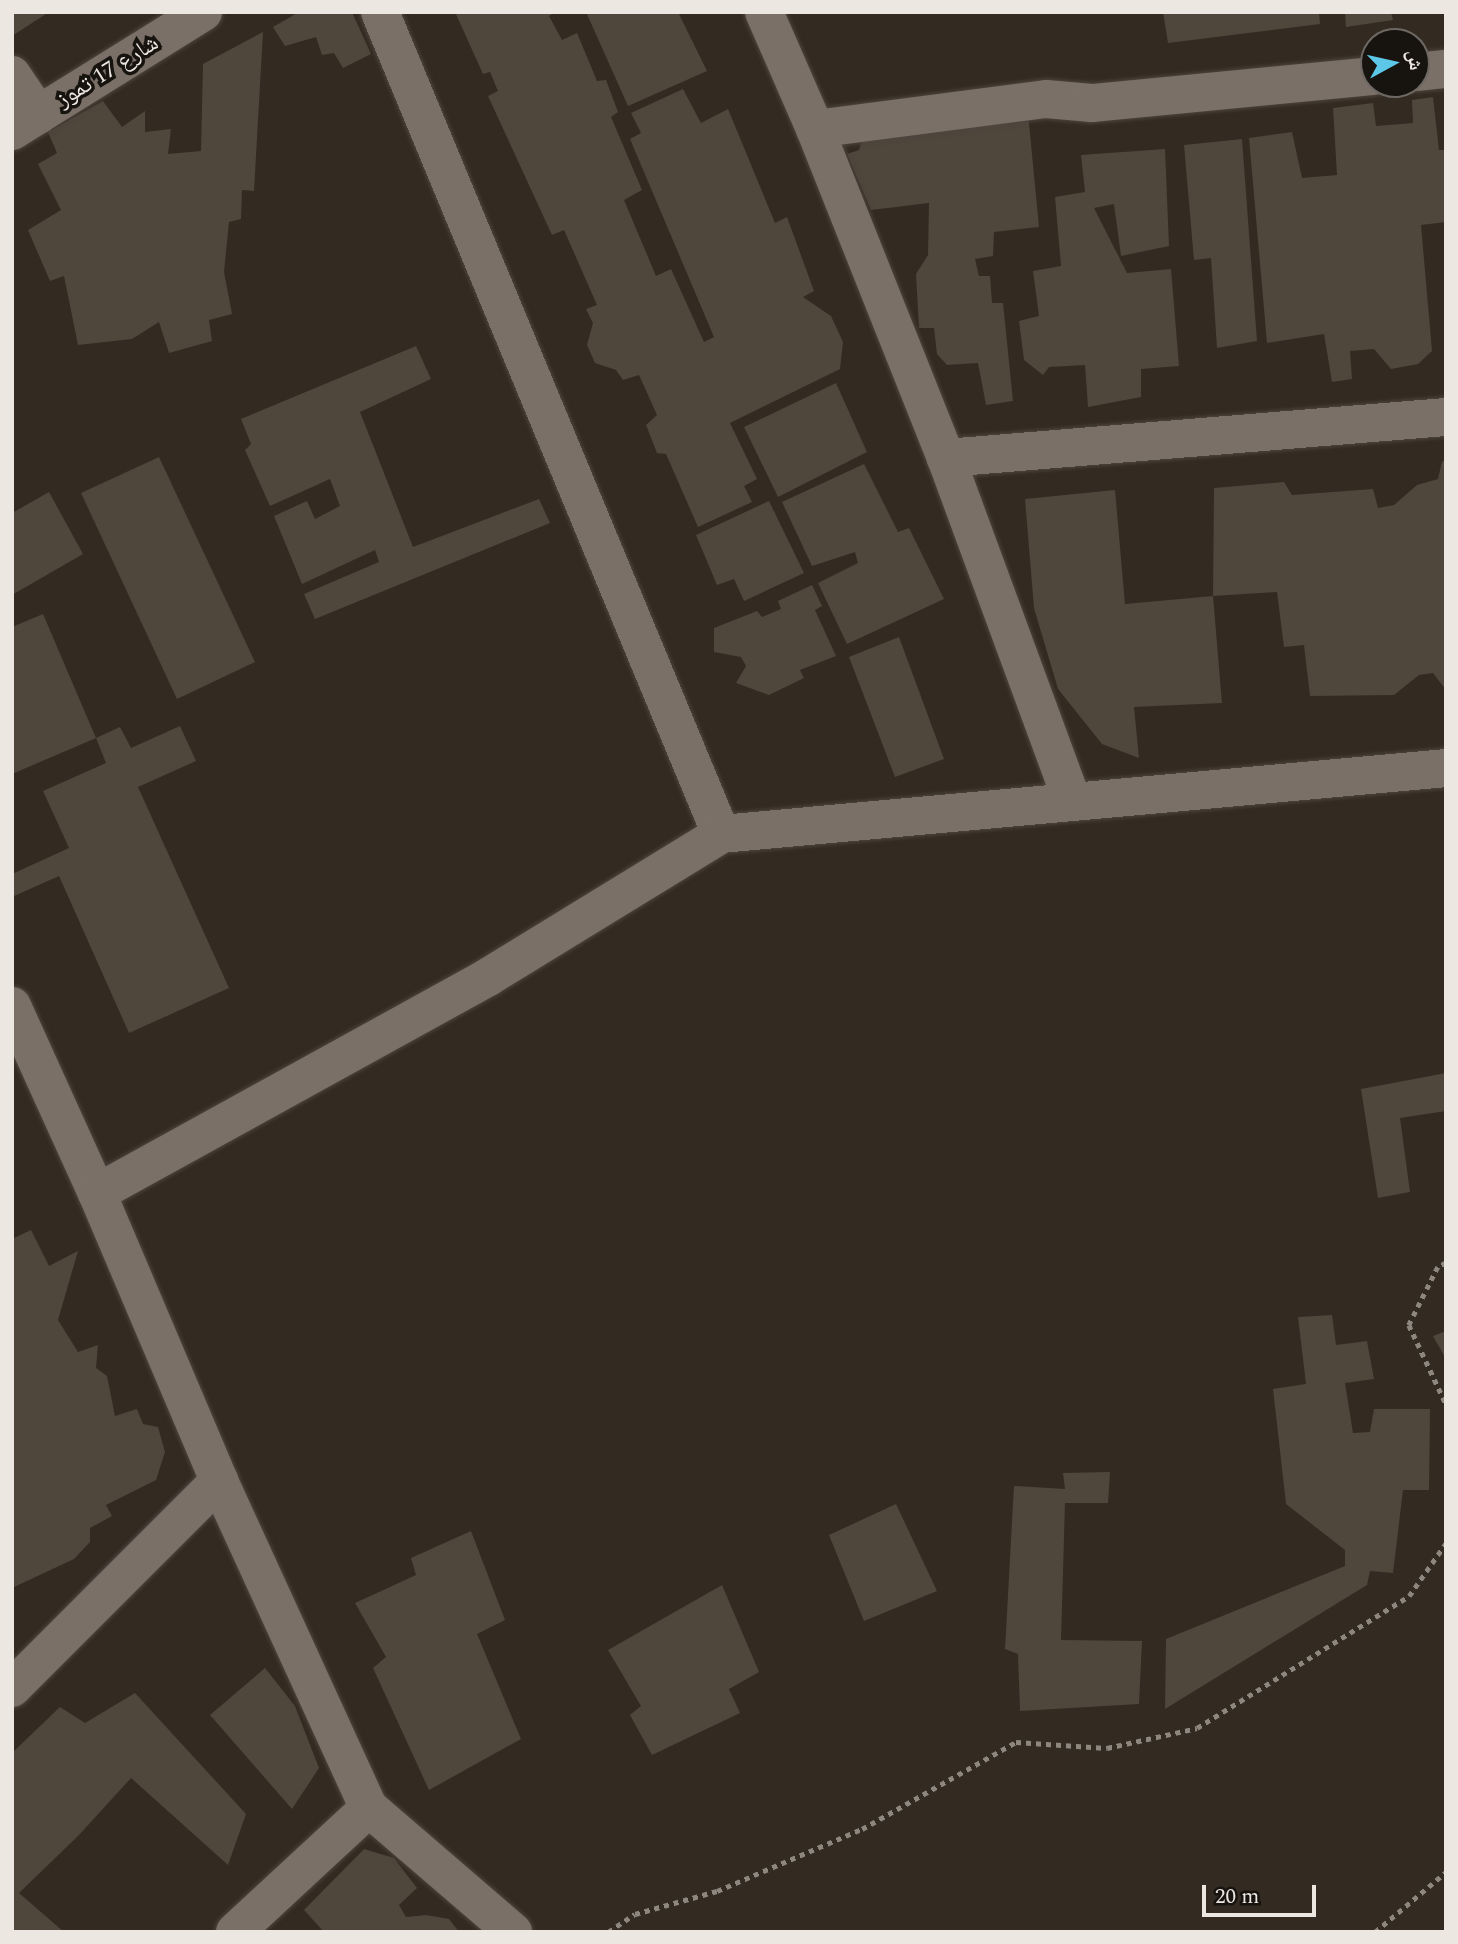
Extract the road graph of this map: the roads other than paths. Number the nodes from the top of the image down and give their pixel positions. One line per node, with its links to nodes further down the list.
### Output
1 (203, 12): 6 (street, شارع 17 تموز)
2 (380, 12): 12 (street)
3 (764, 12): 7 (street)
4 (12, 75): 6 (street)
5 (1360, 77): 7 (street)
6 (26, 123)
7 (815, 129): 9 (street)
8 (1446, 417): 9 (street)
9 (946, 458): 11 (street)
10 (1446, 768): 11 (street)
11 (1072, 801): 12 (street)
12 (721, 834): 14 (street)
13 (12, 1006): 14 (street)
14 (97, 1193): 15 (street)
15 (219, 1481): 16 (street); 17 (street)
16 (12, 1688)
17 (369, 1808): 18 (street); 19 (street)
18 (235, 1932)
19 (513, 1932)

